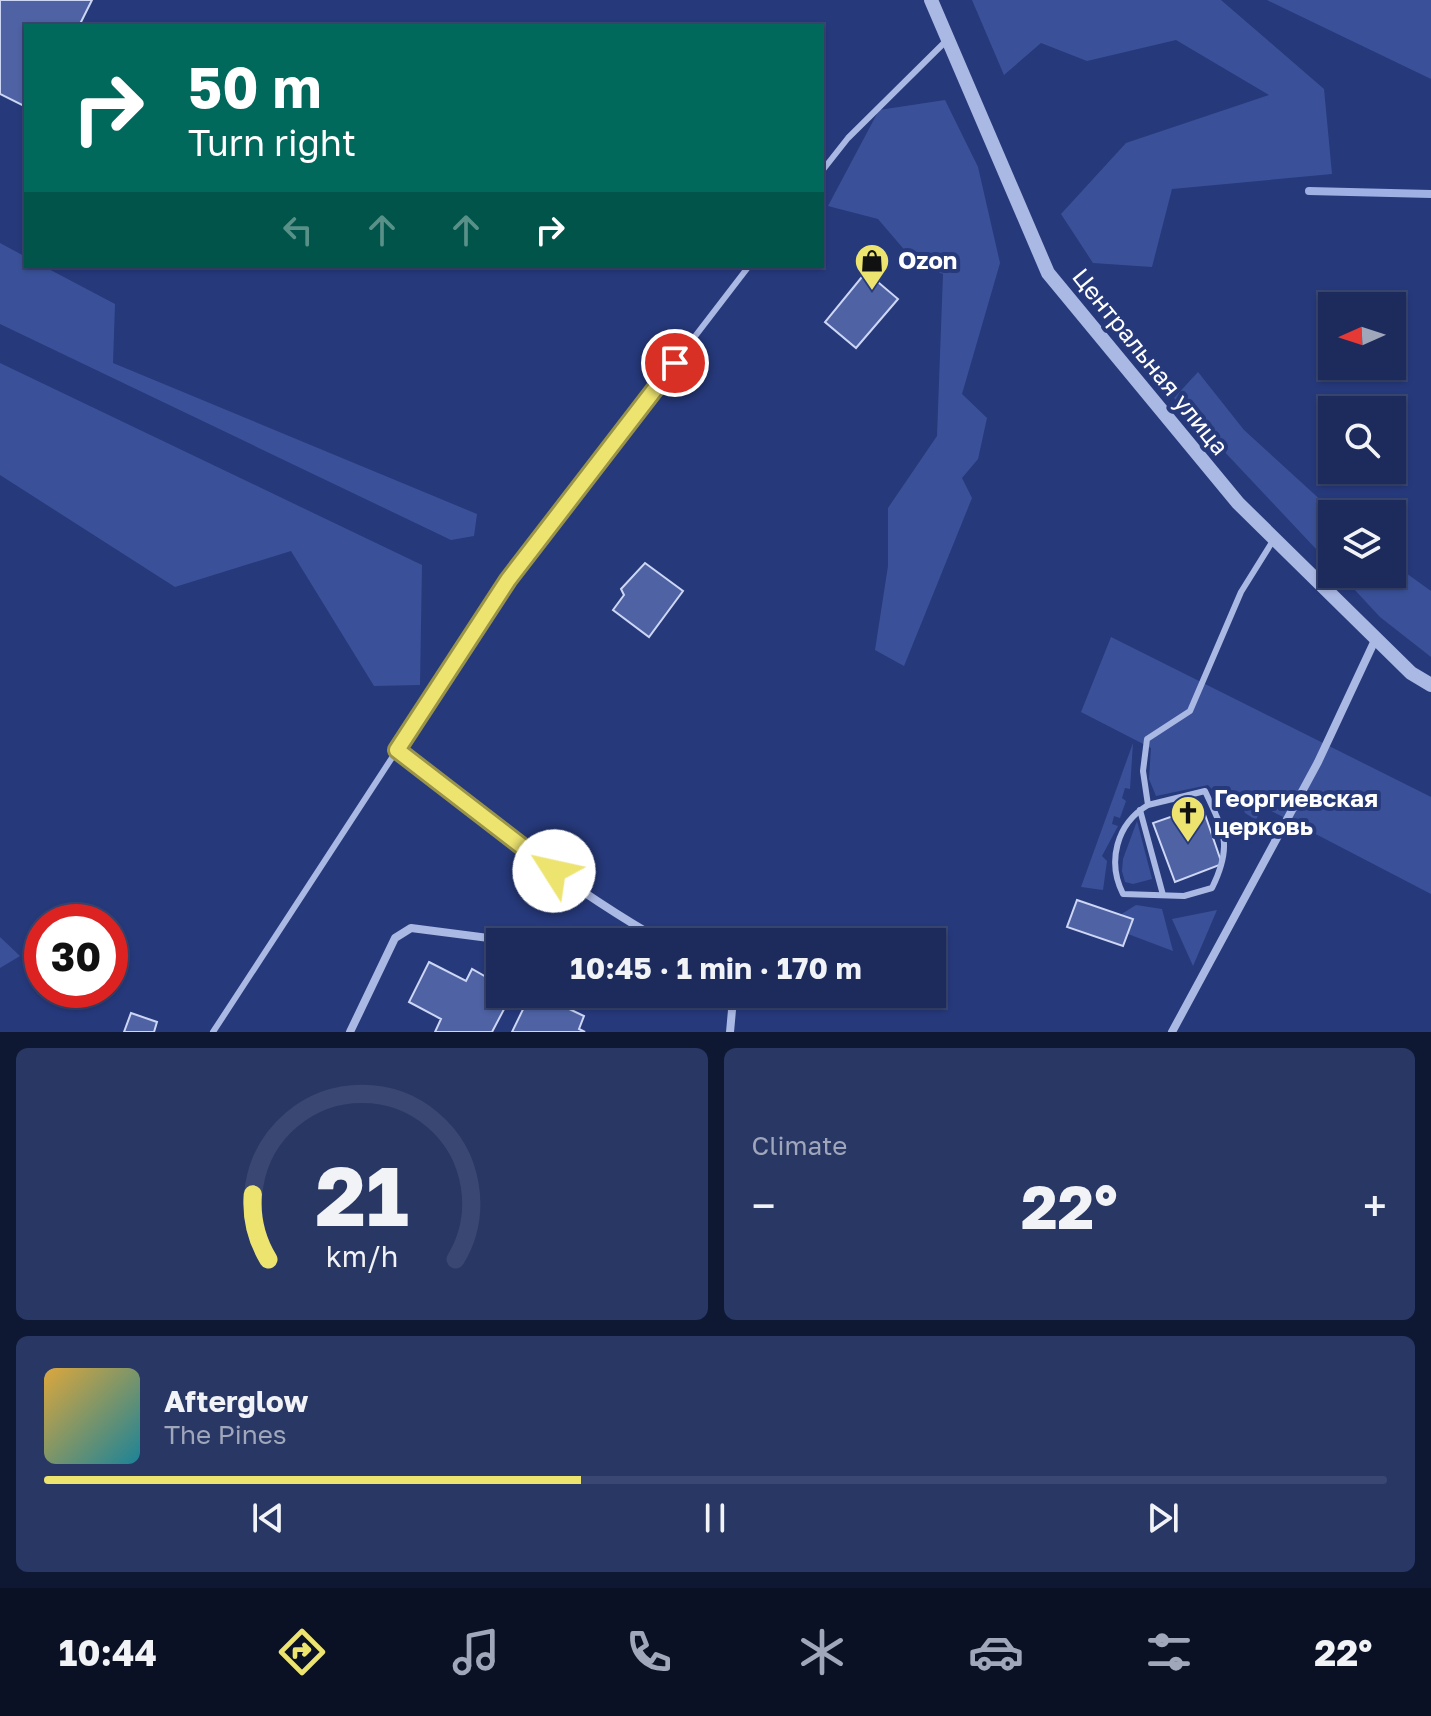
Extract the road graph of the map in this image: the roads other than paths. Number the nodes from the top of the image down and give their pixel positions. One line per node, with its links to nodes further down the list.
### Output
1 (931, 0): 2 (street, Центральная улица)
2 (947, 40): 3 (lane); 5 (street, Центральная улица)
3 (824, 168)
4 (747, 268): 8 (lane)
5 (1274, 539): 6 (street, Центральная улица); 9 (lane)
6 (1376, 638): 7 (street, Центральная улица); 18 (street)
7 (1431, 685)
8 (397, 750): 12 (street); 15 (lane)
9 (1148, 805): 10 (lane); 11 (lane)
10 (1140, 810): 11 (lane); 11 (lane)
11 (1163, 895)
12 (642, 928)
13 (486, 938): 16 (street)
14 (731, 1008): 17 (street)
15 (213, 1032)
16 (350, 1032)
17 (730, 1032)
18 (1172, 1032)

